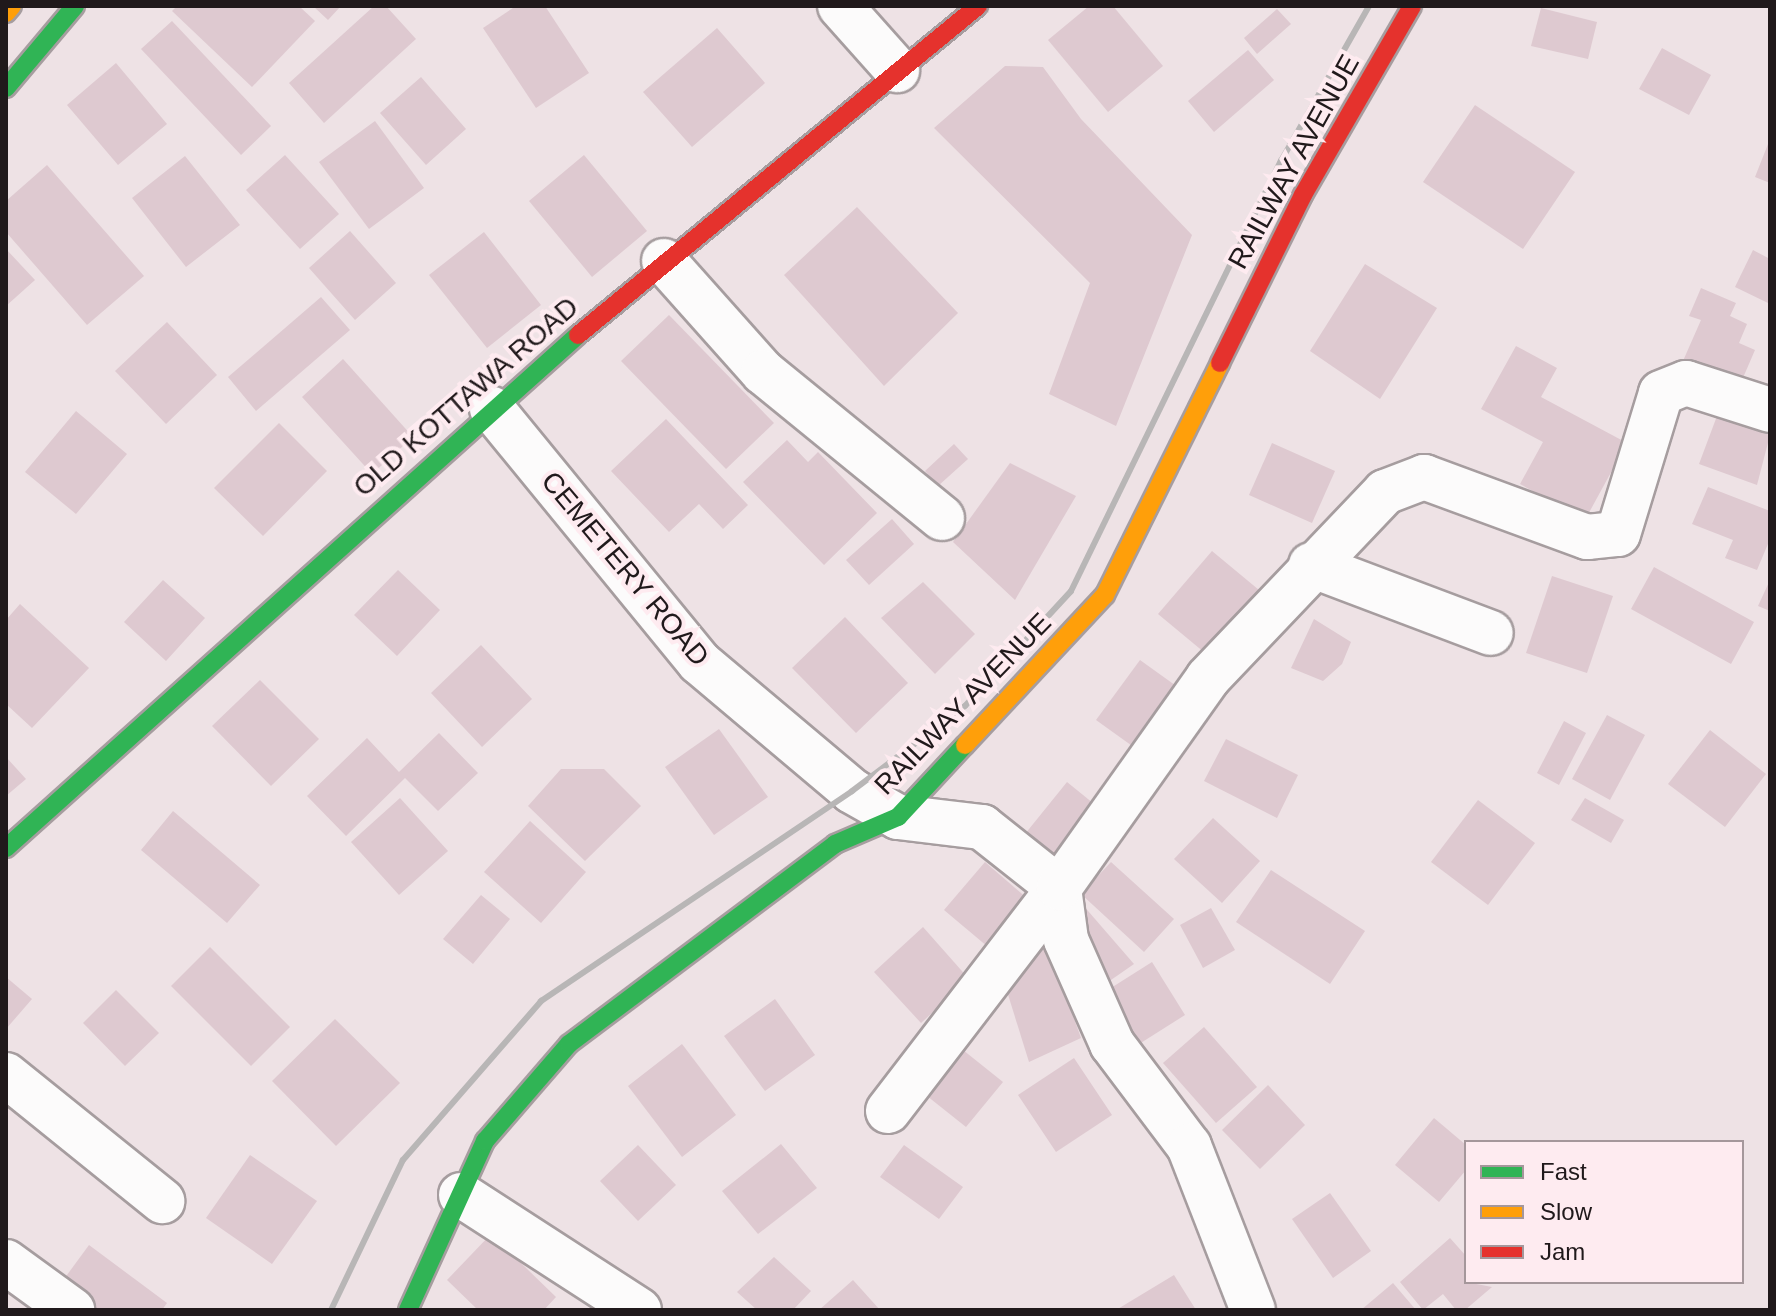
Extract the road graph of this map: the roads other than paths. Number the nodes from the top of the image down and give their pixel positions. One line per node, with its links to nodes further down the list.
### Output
1 (12, 6): 6 (main road)
2 (75, 6): 8 (main road)
3 (840, 6): 7 (street)
4 (978, 6): 7 (main road, OLD KOTTAWA ROAD)
5 (1412, 6): 15 (main road, RAILWAY AVENUE)
6 (6, 13)
7 (897, 70): 9 (main road, OLD KOTTAWA ROAD)
8 (6, 88)
9 (664, 261): 10 (main road, OLD KOTTAWA ROAD); 12 (street)
10 (492, 409): 15 (street, CEMETERY ROAD); 16 (main road, OLD KOTTAWA ROAD)
11 (1770, 410): 13 (street)
12 (942, 518)
13 (1311, 565): 14 (street); 17 (street)
14 (1491, 633)
15 (898, 817): 17 (street, CEMETERY ROAD); 20 (main road, RAILWAY AVENUE)
16 (6, 848)
17 (1059, 888): 19 (street); 26 (street)
18 (6, 1075): 21 (street)
19 (888, 1111)
20 (461, 1195): 24 (main road, RAILWAY AVENUE); 25 (street)
21 (162, 1201)
22 (6, 1262): 23 (street)
23 (72, 1310)
24 (408, 1310)
25 (639, 1310)
26 (1253, 1310)

